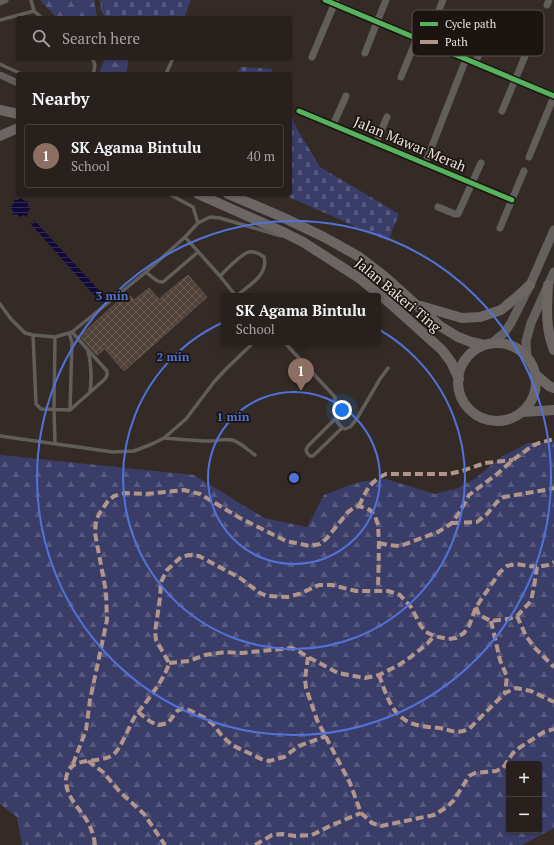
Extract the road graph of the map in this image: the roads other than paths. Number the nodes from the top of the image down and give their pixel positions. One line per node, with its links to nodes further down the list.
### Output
1 (5, 0): 6 (street)
2 (31, 0): 9 (lane)
3 (325, 0): 7 (street)
4 (386, 0): 12 (street)
5 (443, 0): 8 (street)
6 (0, 2)
7 (335, 2): 12 (street); 19 (street)
8 (439, 10)
9 (34, 11): 10 (lane); 11 (lane)
10 (40, 16)
11 (0, 20)
12 (377, 22): 13 (street); 15 (street)
13 (412, 36)
14 (412, 50): 29 (street)
15 (366, 52)
16 (459, 56): 20 (street)
17 (478, 56): 23 (street)
18 (525, 56): 30 (street)
19 (312, 57)
20 (466, 59): 23 (street); 49 (street)
21 (93, 60): 26 (lane)
22 (172, 60): 27 (lane)
23 (475, 63): 30 (street)
24 (0, 64): 25 (lane)
25 (17, 72)
26 (94, 72)
27 (167, 72)
28 (0, 75): 31 (street)
29 (401, 77)
30 (515, 80): 33 (street); 36 (street)
31 (16, 82)
32 (346, 96): 41 (street)
33 (554, 96): 47 (street)
34 (0, 110): 37 (main road)
35 (299, 111): 41 (street, Jalan Mawar Merah)
36 (502, 111)
37 (16, 115)
38 (16, 116): 40 (main road)
39 (387, 117): 46 (street)
40 (0, 118)
41 (333, 125): 46 (street, Jalan Mawar Merah)
42 (16, 128): 43 (main road)
43 (0, 129)
44 (16, 129): 45 (main road)
45 (0, 136)
46 (376, 143): 49 (street, Jalan Mawar Merah)
47 (529, 157)
48 (481, 163): 51 (street)
49 (425, 164): 51 (street, Jalan Mawar Merah)
50 (524, 171): 55 (street)
51 (472, 183): 55 (street, Jalan Mawar Merah); 56 (street)
52 (173, 196): 57 (lane)
53 (202, 196): 61 (main road, Jalan Bakeri Ting)
54 (233, 196): 73 (main road, Jalan Bakeri Ting)
55 (512, 200): 58 (street)
56 (438, 207)
57 (198, 223): 60 (lane); 61 (lane)
58 (500, 228)
59 (554, 230): 67 (main road)
60 (185, 237): 62 (lane); 63 (lane)
61 (303, 242): 70 (main road, Jalan Bakeri Ting)
62 (198, 252): 63 (lane); 65 (lane)
63 (146, 272): 74 (lane)
64 (554, 272): 66 (main road)
65 (220, 276): 68 (lane); 69 (lane)
66 (548, 285): 81 (main road); 82 (main road)
67 (530, 286): 73 (main road); 77 (main road)
68 (234, 293)
69 (240, 293)
70 (378, 293)
71 (381, 296): 85 (main road, Jalan Bakeri Ting)
72 (0, 304): 75 (lane)
73 (415, 304): 77 (main road, Jalan Bakeri Ting)
74 (70, 332): 76 (lane); 80 (lane); 89 (lane)
75 (33, 334): 76 (lane); 88 (lane)
76 (55, 337): 88 (lane)
77 (488, 344): 82 (main road); 85 (main road)
78 (251, 345): 95 (lane)
79 (287, 345): 92 (lane)
80 (87, 350): 87 (lane); 87 (lane)
81 (554, 350)
82 (527, 357): 84 (main road)
83 (388, 368): 93 (lane)
84 (536, 374): 86 (main road); 91 (main road)
85 (458, 379): 91 (main road)
86 (554, 388)
87 (90, 391): 89 (lane)
88 (54, 410): 89 (lane); 96 (lane)
89 (70, 410)
90 (554, 410): 91 (main road)
91 (522, 412)
92 (335, 419): 93 (lane); 93 (lane)
93 (342, 428)
94 (0, 436): 96 (lane)
95 (164, 438): 96 (lane); 97 (lane)
96 (55, 443)
97 (255, 455)

